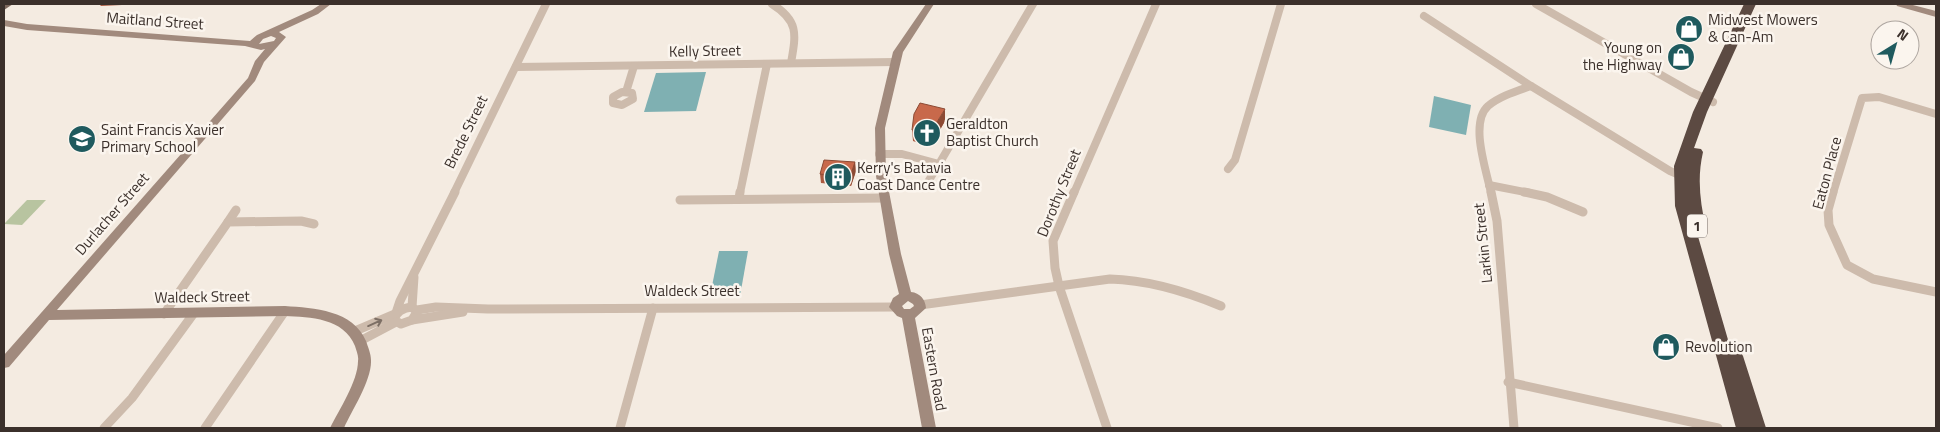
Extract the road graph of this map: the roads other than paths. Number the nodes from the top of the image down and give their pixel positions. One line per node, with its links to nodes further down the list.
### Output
1 (8, 4): 13 (main road)
2 (327, 4): 17 (main road, Durlacher Street)
3 (546, 4): 30 (street, Brede Street)
4 (772, 4): 14 (street)
5 (790, 4): 14 (street)
6 (930, 4): 26 (main road)
7 (1033, 4): 36 (street)
8 (1156, 4): 49 (street, Dorothy Street)
9 (1281, 4): 37 (street)
10 (1750, 4): 33 (highway, 1)
11 (1900, 4): 15 (main road)
12 (1541, 5): 33 (street)
13 (4, 7)
14 (782, 9): 27 (street)
15 (1936, 14)
16 (1424, 16): 31 (street)
17 (298, 20): 21 (main road, Durlacher Street); 23 (main road, Durlacher Street)
18 (4, 23): 20 (main road, Maitland Street)
19 (4, 27): 20 (main road, Maitland Street)
20 (27, 27): 22 (main road, Maitland Street)
21 (268, 34): 22 (main road, Maitland Street); 23 (main road); 24 (main road)
22 (221, 41): 24 (main road, Maitland Street)
23 (277, 42): 24 (main road, Maitland Street); 25 (main road, Durlacher Street)
24 (256, 46): 25 (main road)
25 (260, 61): 61 (main road, Durlacher Street)
26 (895, 62): 27 (street, Kelly Street); 35 (main road)
27 (791, 63): 28 (street, Kelly Street)
28 (768, 64): 29 (street, Kelly Street); 42 (street)
29 (634, 66): 30 (street, Kelly Street); 32 (street)
30 (516, 67): 48 (street, Brede Street)
31 (1531, 86): 38 (street); 40 (street, Larkin Street)
32 (626, 92)
33 (1709, 101): 38 (highway, 1)
34 (1936, 114): 50 (street, Eaton Place)
35 (879, 154): 36 (street); 41 (main road)
36 (939, 164): 39 (street)
37 (1228, 169)
38 (1686, 177): 76 (highway, 1); 77 (highway, 1)
39 (926, 185)
40 (1490, 185): 45 (street); 67 (street, Larkin Street)
41 (885, 198): 42 (street); 51 (main road)
42 (738, 199): 43 (street)
43 (680, 200)
44 (236, 210): 46 (street)
45 (1583, 212)
46 (228, 222): 47 (street); 60 (street)
47 (314, 224)
48 (415, 274): 56 (street, Brede Street); 63 (street, Brede Street)
49 (1059, 286): 52 (street); 54 (street); 73 (street, Dorothy Street)
50 (1936, 292)
51 (906, 296): 52 (main road); 53 (main road)
52 (920, 304): 62 (main road)
53 (895, 306): 55 (street, Waldeck Street); 62 (main road)
54 (1221, 306)
55 (653, 308): 57 (street, Waldeck Street); 71 (street)
56 (414, 309): 57 (street, Waldeck Street); 63 (street, Waldeck Street); 64 (street)
57 (488, 309): 64 (street, Waldeck Street)
58 (285, 312): 59 (main road, Waldeck Street); 65 (main road, Waldeck Street); 69 (street)
59 (194, 313): 60 (main road, Waldeck Street); 68 (street)
60 (164, 314): 61 (main road, Waldeck Street)
61 (45, 315): 66 (main road, Durlacher Street)
62 (908, 315): 72 (main road, Eastern Road)
63 (396, 316): 64 (street, Waldeck Street); 65 (street)
64 (412, 320)
65 (358, 336): 70 (main road)
66 (4, 362)
67 (1508, 382): 74 (street, Larkin Street); 75 (street)
68 (104, 428)
69 (205, 428)
70 (337, 428)
71 (620, 428)
72 (929, 428)
73 (1107, 428)
74 (1514, 428)
75 (1718, 428)
76 (1745, 428)
77 (1757, 428)

